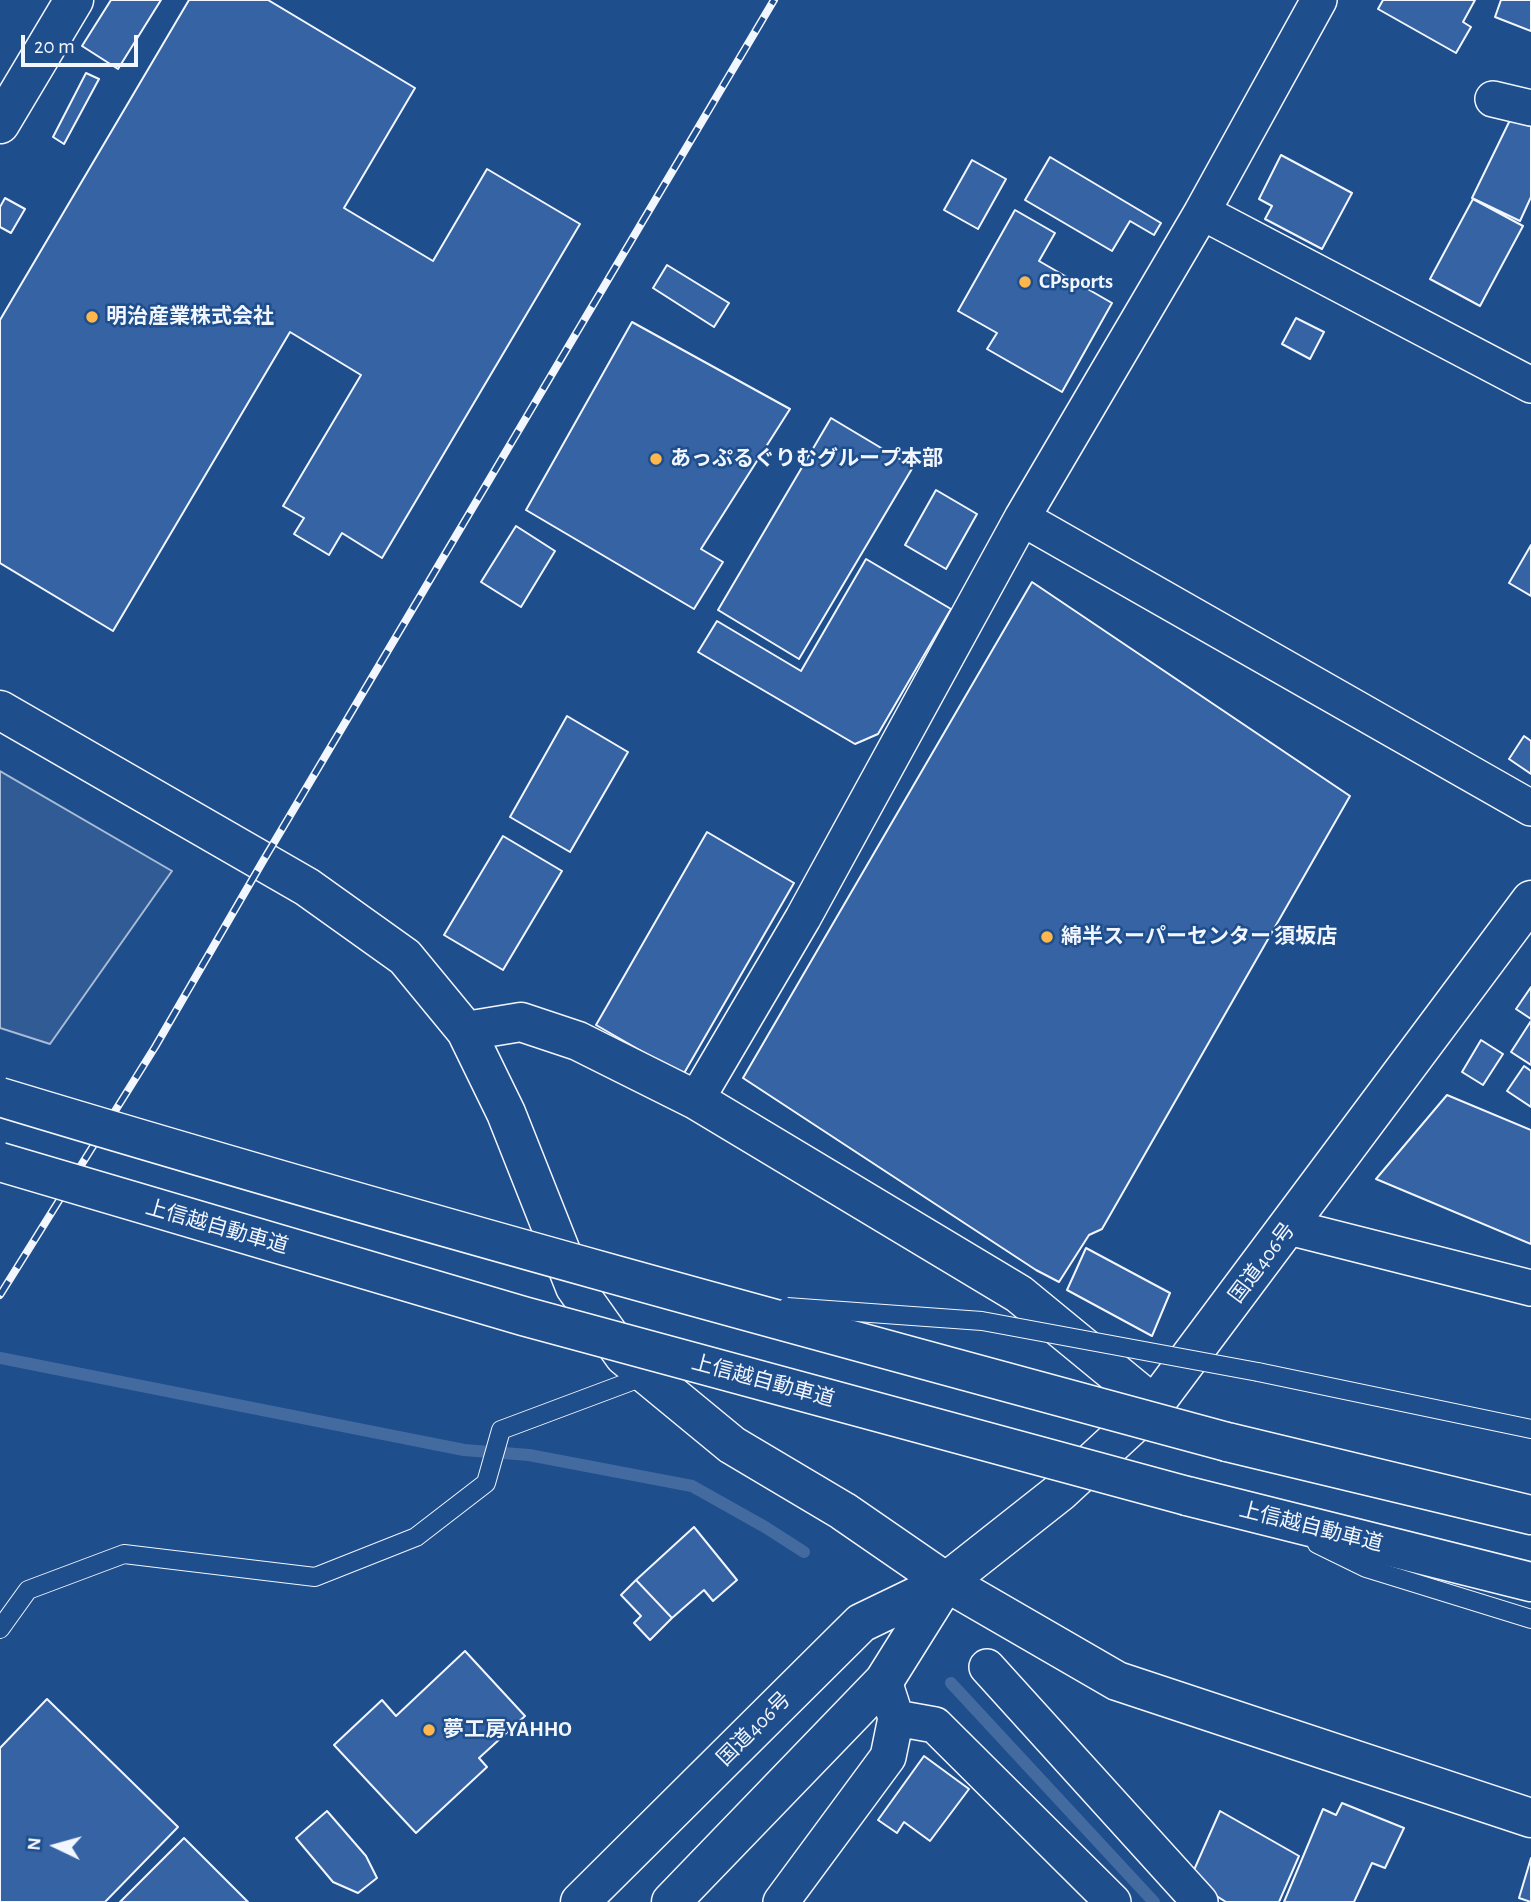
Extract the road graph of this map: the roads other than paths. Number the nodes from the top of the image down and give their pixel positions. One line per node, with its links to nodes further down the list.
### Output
1 (74, 0): 5 (main road)
2 (1319, 0): 6 (street)
3 (1493, 99): 4 (street)
4 (1531, 108)
5 (0, 124)
6 (1202, 212): 7 (street); 8 (street)
7 (1531, 385)
8 (1022, 518): 10 (street); 14 (street)
9 (0, 710): 12 (main road)
10 (1531, 808)
11 (1531, 900): 16 (main road, 国道406号)
12 (466, 1031): 14 (main road); 19 (main road)
13 (0, 1097): 18 (main road, bridge)
14 (696, 1100): 20 (main road)
15 (0, 1163): 22 (main road, 上信越自動車道, bridge)
16 (1289, 1227): 17 (street); 20 (main road, 国道406号)
17 (1531, 1288)
18 (710, 1302): 21 (lane, bridge); 23 (main road, bridge)
19 (648, 1375): 25 (main road); 27 (lane)
20 (1154, 1405): 25 (main road, 国道406号)
21 (1531, 1429)
22 (1255, 1513): 24 (main road, 上信越自動車道); 26 (lane)
23 (1531, 1516)
24 (1531, 1582)
25 (946, 1583): 29 (main road, 国道406号); 31 (main road); 32 (main road, 国道406号)
26 (1531, 1619)
27 (0, 1629)
28 (987, 1667): 36 (street)
29 (884, 1681): 30 (street); 33 (main road, 国道406号)
30 (896, 1718): 34 (street); 35 (street)
31 (1531, 1818)
32 (580, 1902)
33 (671, 1902)
34 (781, 1902)
35 (1113, 1902)
36 (1200, 1902)

